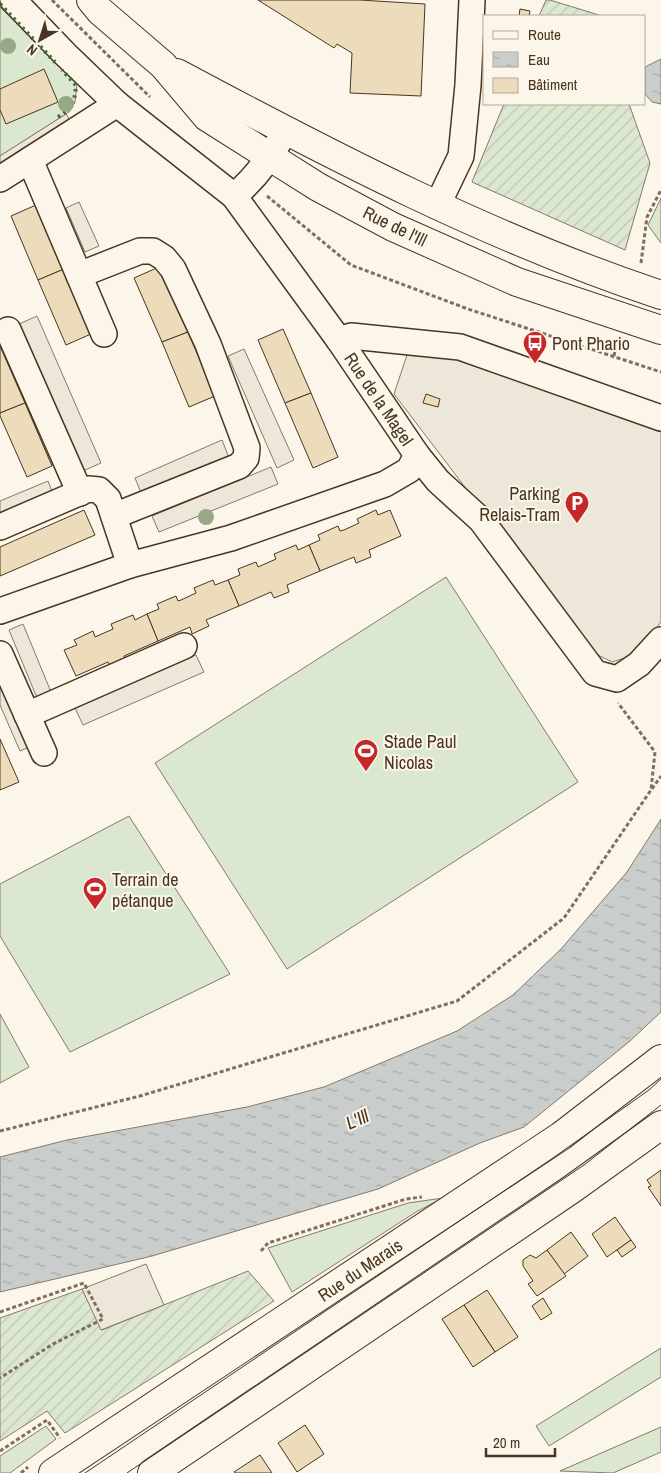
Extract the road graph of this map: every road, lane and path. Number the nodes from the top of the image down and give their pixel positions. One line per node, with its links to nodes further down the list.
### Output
1 (13, 0): 5 (street)
2 (91, 0): 4 (main road, Rue de l'Ill)
3 (472, 0): 12 (street)
4 (163, 65): 6 (main road, Rue de l'Ill); 7 (main road, Rue de l'Ill)
5 (117, 104): 8 (street); 11 (street, Rue de la Magel)
6 (285, 131): 7 (street); 12 (main road, Rue de l'Ill)
7 (270, 158): 11 (street); 17 (main road, Rue de l'Ill)
8 (30, 160): 9 (street); 14 (street)
9 (0, 179)
10 (661, 190): 13 (path)
11 (234, 196): 20 (street, Rue de la Magel)
12 (437, 206): 15 (main road, Rue de l'Ill)
13 (640, 265)
14 (79, 275): 19 (street); 25 (street)
15 (661, 295)
16 (8, 330): 24 (street)
17 (661, 330)
18 (619, 333): 21 (path)
19 (104, 334)
20 (339, 340): 22 (street); 23 (street, Rue de la Magel)
21 (614, 356)
22 (661, 418)
23 (418, 455): 27 (street, Rue de la Magel); 32 (street)
24 (80, 493): 25 (street); 26 (street)
25 (114, 516): 27 (street)
26 (0, 528)
27 (130, 565): 28 (street, Rue de la Magel)
28 (0, 611)
29 (661, 640): 32 (street)
30 (184, 646): 33 (street)
31 (0, 654): 33 (street)
32 (595, 673): 36 (path)
33 (27, 715): 34 (street)
34 (44, 753)
35 (661, 776): 36 (path)
36 (651, 790): 39 (path)
37 (661, 1059): 46 (main road, Rue du Marais)
38 (661, 1124): 47 (main road)
39 (0, 1132)
40 (425, 1196): 41 (path)
41 (261, 1251)
42 (0, 1312): 43 (path)
43 (0, 1378)
44 (64, 1442): 45 (path)
45 (0, 1451)
46 (53, 1473)
47 (152, 1473)

